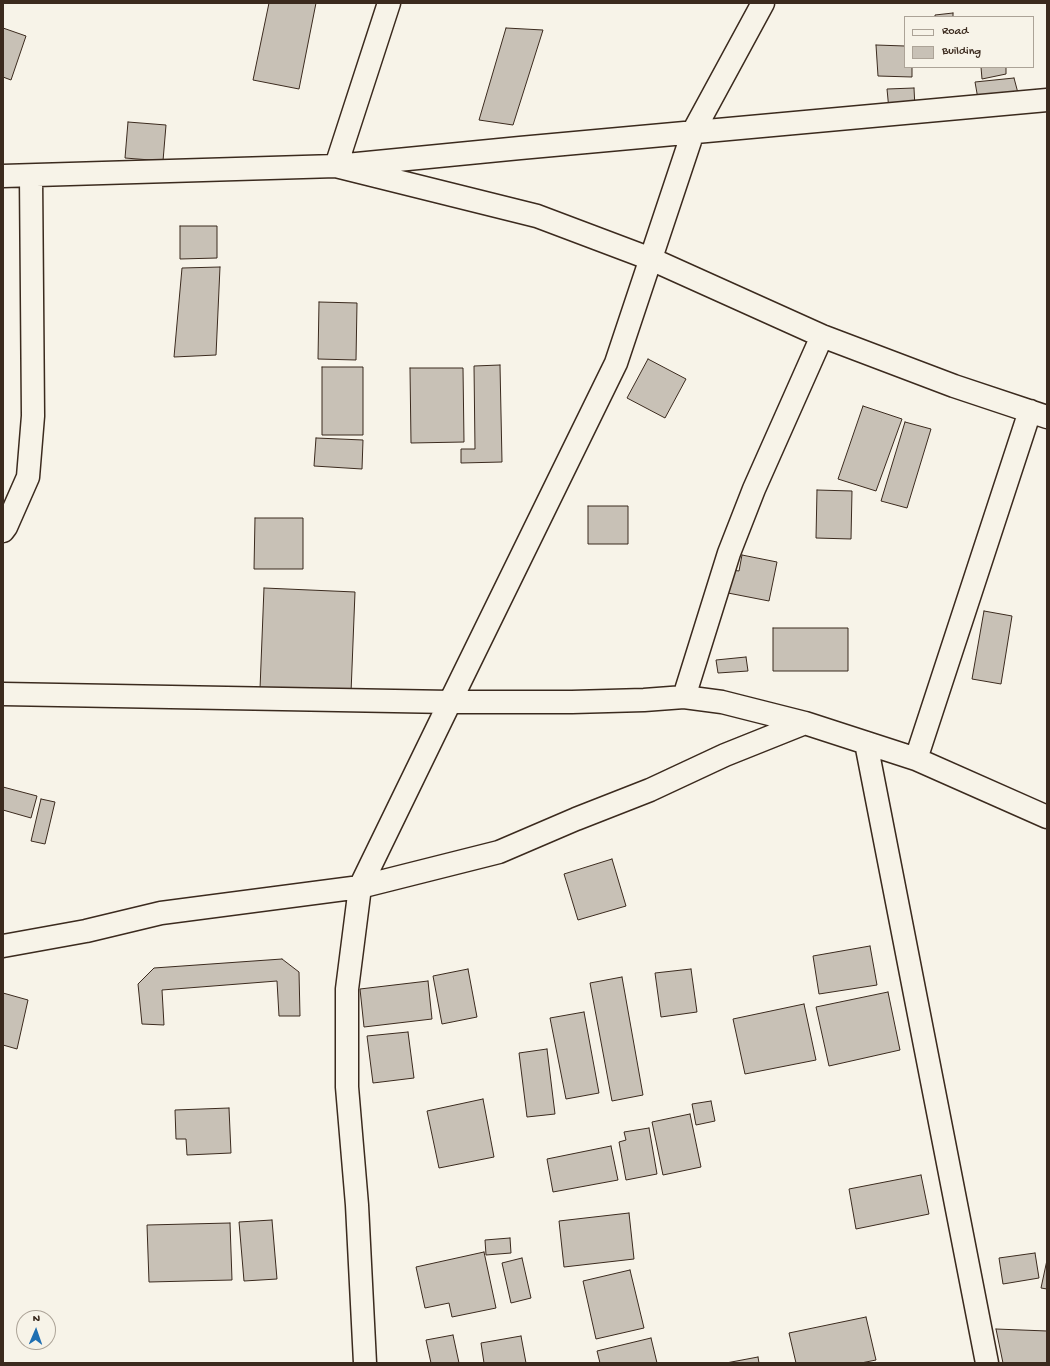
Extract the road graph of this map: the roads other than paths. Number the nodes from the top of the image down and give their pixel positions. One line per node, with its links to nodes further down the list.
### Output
1 (389, 3): 5 (street)
2 (763, 3): 4 (street)
3 (1047, 100): 4 (street)
4 (693, 132): 5 (street); 8 (street)
5 (336, 166): 7 (street); 8 (street)
6 (3, 176): 7 (street)
7 (31, 176): 11 (street)
8 (651, 259): 9 (street); 14 (street)
9 (822, 336): 10 (street); 13 (street)
10 (1039, 414): 17 (street)
11 (3, 531)
12 (3, 694): 14 (street)
13 (684, 697): 14 (street); 15 (street)
14 (450, 702): 19 (street)
15 (805, 723): 16 (street); 19 (street)
16 (866, 743): 17 (street); 22 (street)
17 (916, 759): 18 (street)
18 (1047, 817)
19 (360, 887): 20 (street); 21 (street)
20 (3, 946)
21 (365, 1363)
22 (987, 1363)

